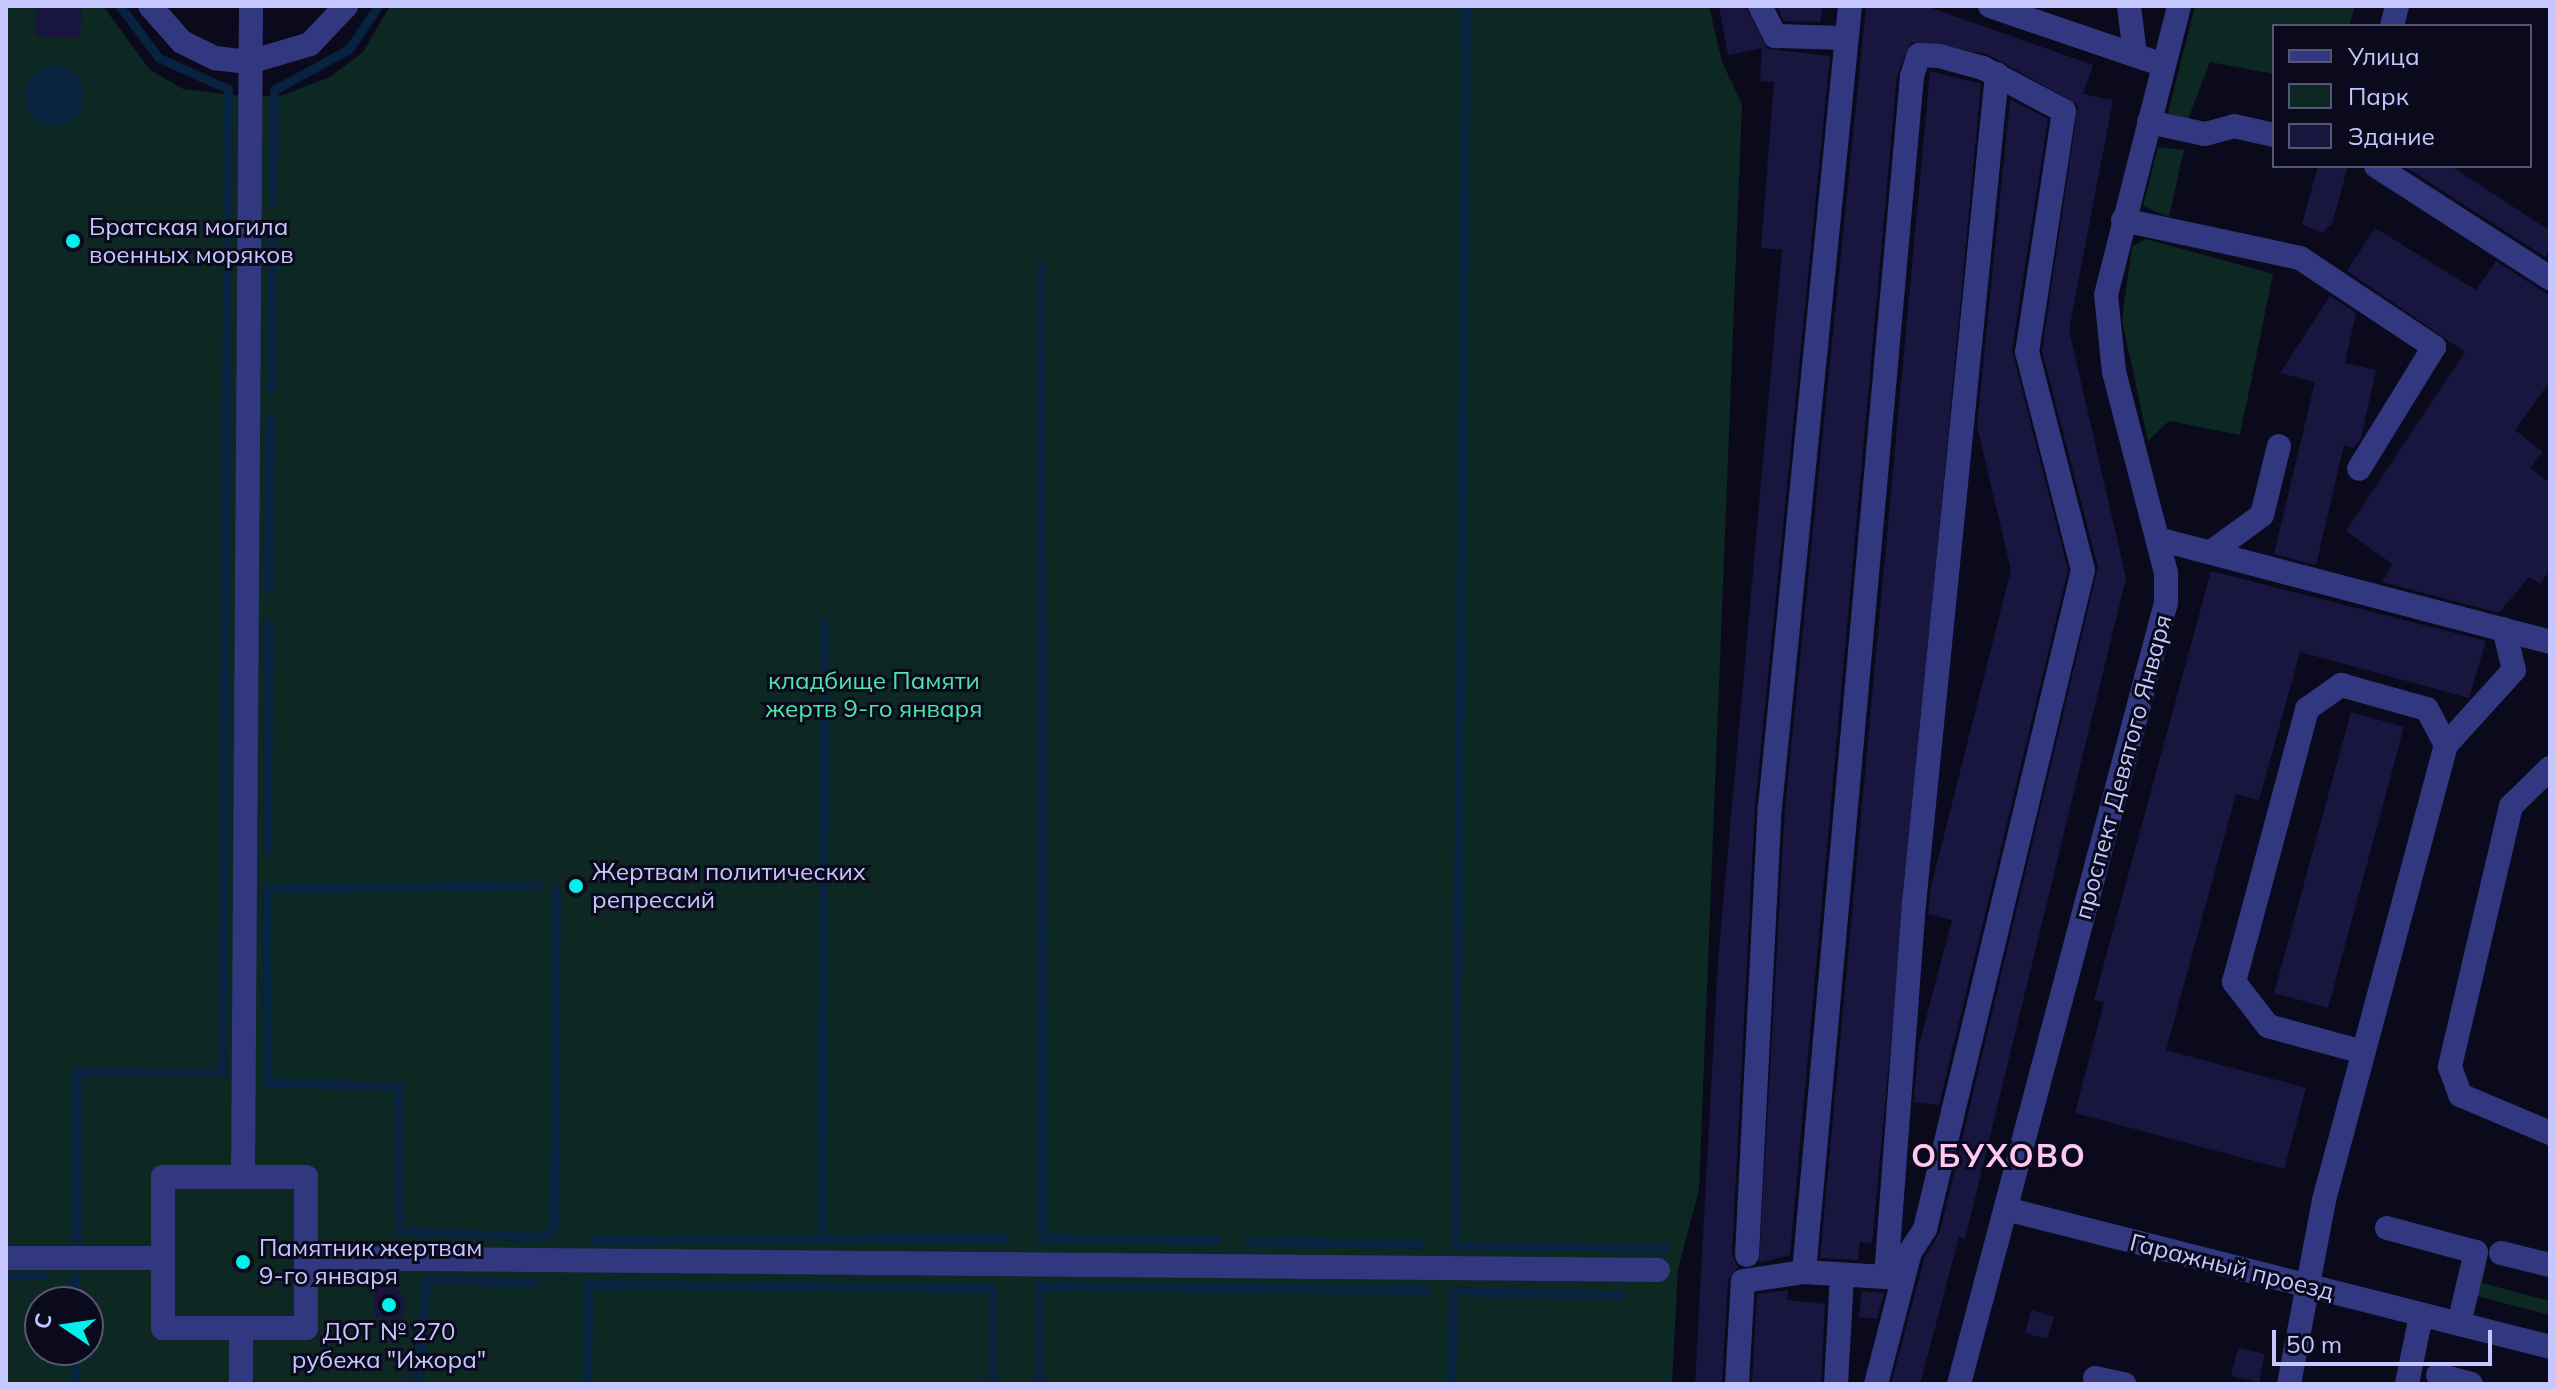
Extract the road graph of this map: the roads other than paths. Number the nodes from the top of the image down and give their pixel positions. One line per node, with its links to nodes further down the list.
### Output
1 (150, 6): 11 (street)
2 (251, 6): 11 (street)
3 (346, 6): 11 (street)
4 (1760, 6): 9 (street)
5 (1850, 6): 9 (street)
6 (1990, 6): 10 (street)
7 (2129, 6): 10 (street)
8 (2179, 6): 12 (street, проспект Девятого Января)
9 (1845, 38): 33 (street)
10 (2135, 55): 12 (street)
11 (250, 62): 29 (street)
12 (2163, 65): 14 (street, проспект Девятого Января)
13 (1997, 74): 39 (street); 41 (street); 41 (street)
14 (2149, 122): 15 (street); 17 (street, проспект Девятого Января)
15 (2272, 135)
16 (2379, 168): 18 (street)
17 (2123, 220): 20 (street); 21 (street, проспект Девятого Января)
18 (2550, 278)
19 (2279, 446): 22 (street)
20 (2359, 469)
21 (2158, 539): 22 (street); 30 (street, проспект Девятого Января)
22 (2214, 550): 23 (street)
23 (2504, 629): 24 (street); 25 (street)
24 (2550, 642)
25 (2446, 745): 27 (street); 27 (street)
26 (2550, 768): 28 (street)
27 (2363, 1052): 42 (street)
28 (2550, 1133)
29 (243, 1177): 35 (street); 36 (street)
30 (2006, 1209): 42 (street, Гаражный проезд); 53 (street, проспект Девятого Января)
31 (2387, 1228): 44 (street)
32 (2501, 1253): 37 (street)
33 (1747, 1255)
34 (6, 1258): 35 (street)
35 (163, 1258): 45 (street)
36 (306, 1258): 38 (street); 45 (street)
37 (2550, 1265)
38 (1658, 1270)
39 (1804, 1272): 40 (street); 50 (street)
40 (1842, 1275): 41 (street); 51 (street)
41 (1894, 1277): 52 (street)
42 (2310, 1287): 43 (street, Гаражный проезд); 55 (street)
43 (2421, 1315): 44 (street, Гаражный проезд); 56 (street)
44 (2459, 1324): 46 (street, Гаражный проезд)
45 (241, 1328): 49 (street)
46 (2550, 1347)
47 (2438, 1375): 57 (street)
48 (2095, 1378): 54 (street)
49 (241, 1384)
50 (1737, 1384)
51 (1836, 1384)
52 (1876, 1384)
53 (1959, 1384)
54 (2124, 1384)
55 (2289, 1384)
56 (2407, 1384)
57 (2471, 1384)

